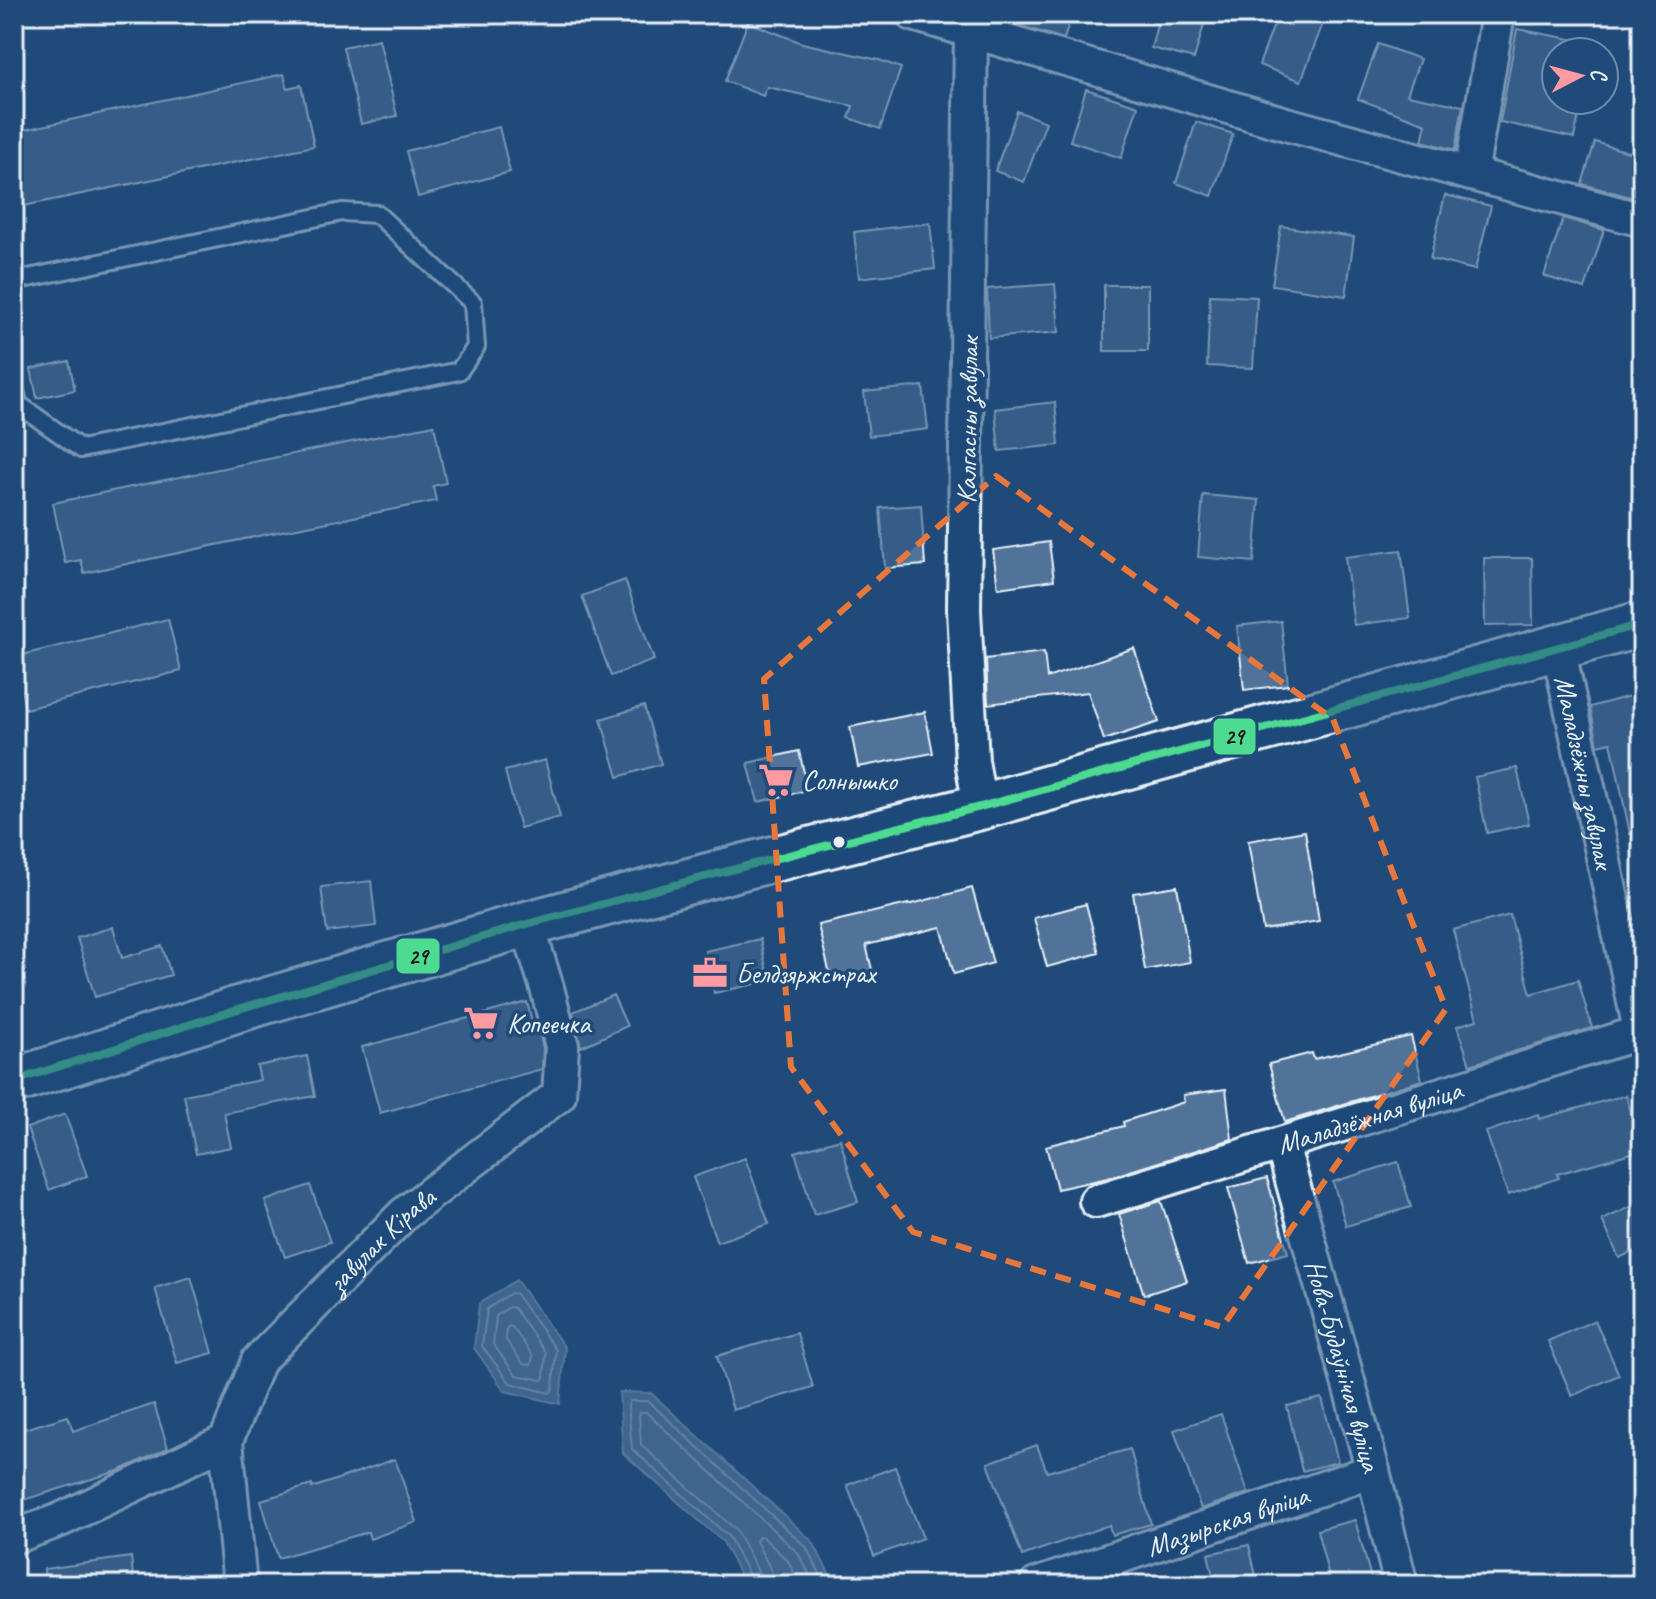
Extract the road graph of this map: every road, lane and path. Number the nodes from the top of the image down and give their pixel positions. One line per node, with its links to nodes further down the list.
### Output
1 (913, 14): 3 (street)
2 (1498, 14): 4 (street)
3 (971, 31): 4 (street); 11 (street, Калгасны завулак)
4 (1471, 174): 5 (street)
5 (1642, 220)
6 (14, 281): 8 (lane)
7 (14, 385): 8 (lane)
8 (16, 404)
9 (1642, 624): 10 (main road)
10 (1558, 647): 11 (main road); 13 (street, Маладзёжны завулак)
11 (980, 807): 12 (main road)
12 (527, 924): 14 (main road); 17 (street, завулак Кірава)
13 (1641, 1034): 15 (street, Маладзёжная вуліца)
14 (14, 1081)
15 (1282, 1144): 16 (street, Маладзёжная вуліца); 18 (street, Нова-Будаўнічая вуліца)
16 (1096, 1201)
17 (226, 1441): 19 (street); 20 (street, завулак Кірава)
18 (1373, 1471): 21 (street, Мазырская вуліца); 22 (street, Нова-Будаўнічая вуліца)
19 (14, 1537)
20 (240, 1585)
21 (1036, 1585)
22 (1397, 1585)

